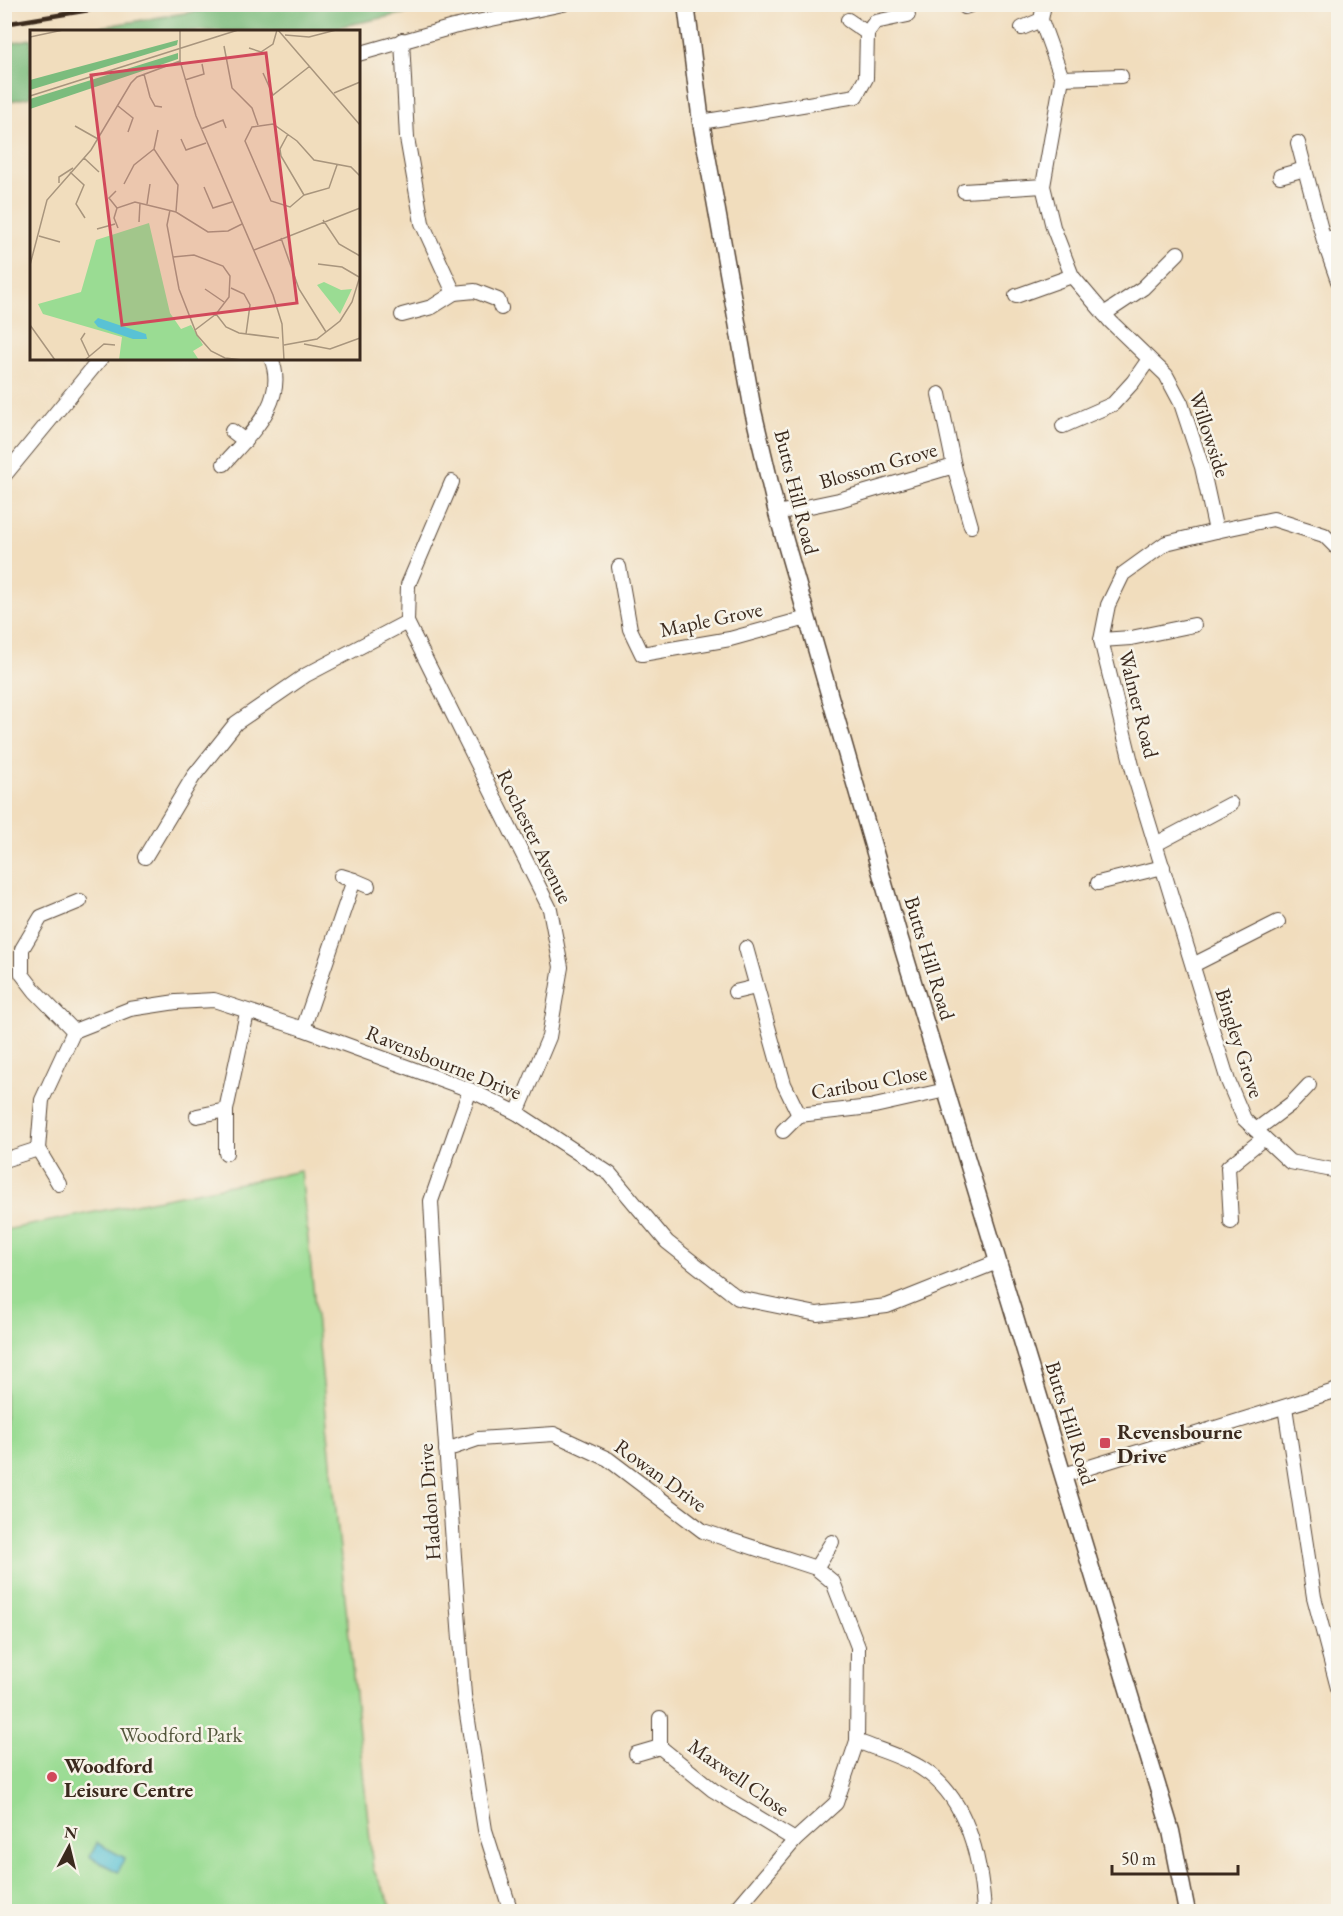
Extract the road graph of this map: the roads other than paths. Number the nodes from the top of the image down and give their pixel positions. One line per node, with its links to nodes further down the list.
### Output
1 (563, 4): 9 (street)
2 (686, 4): 13 (street, Butts Hill Road)
3 (1044, 4): 6 (street)
4 (908, 15): 8 (street)
5 (848, 20): 8 (street)
6 (1041, 20): 7 (street); 12 (street, Willowside)
7 (1022, 28)
8 (867, 33): 13 (street)
9 (402, 40): 10 (street); 24 (street)
10 (360, 53)
11 (1121, 76): 12 (street)
12 (1062, 78): 17 (street, Willowside)
13 (701, 122): 40 (street, Butts Hill Road)
14 (1298, 143): 15 (street)
15 (1305, 169): 16 (street); 20 (street)
16 (1280, 176)
17 (1043, 186): 18 (street); 22 (street, Willowside)
18 (964, 191)
19 (1338, 235): 20 (street)
20 (1324, 241): 23 (street)
21 (1178, 253): 27 (street)
22 (1072, 276): 25 (street); 27 (street, Willowside)
23 (1338, 281)
24 (454, 293): 26 (street); 28 (street)
25 (1016, 297)
26 (501, 308)
27 (1104, 314): 29 (street, Willowside)
28 (402, 315)
29 (1149, 359): 33 (street); 42 (street, Willowside)
30 (99, 360): 38 (street)
31 (271, 360): 35 (street)
32 (939, 394): 37 (street, Blossom Grove)
33 (1063, 426)
34 (232, 431): 35 (street)
35 (245, 441): 36 (street)
36 (224, 464)
37 (954, 466): 40 (street, Blossom Grove); 41 (street, Blossom Grove)
38 (4, 476)
39 (452, 482): 46 (street, Rochester Avenue)
40 (777, 513): 45 (street, Butts Hill Road)
41 (971, 526)
42 (1216, 531): 43 (street, Walmer Road); 48 (street, Walmer Road)
43 (1338, 549)
44 (619, 567): 45 (street, Maple Grove)
45 (807, 618): 67 (street, Butts Hill Road)
46 (407, 622): 52 (street); 69 (street, Rochester Avenue)
47 (1194, 624): 48 (street, Walmer Road)
48 (1101, 640): 49 (street, Walmer Road)
49 (1136, 778): 51 (street, Bingley Grove)
50 (1231, 804): 51 (street)
51 (1156, 844): 53 (street, Bingley Grove)
52 (145, 857)
53 (1163, 867): 54 (street); 59 (street, Bingley Grove)
54 (1098, 883)
55 (368, 886): 63 (street)
56 (80, 901): 64 (street)
57 (1278, 922): 59 (street)
58 (746, 948): 60 (street, Caribou Close)
59 (1193, 964): 73 (street, Bingley Grove)
60 (756, 987): 61 (street); 70 (street, Caribou Close)
61 (735, 992)
62 (247, 1013): 63 (street, Ravensbourne Drive); 64 (street, Ravensbourne Drive); 68 (street)
63 (303, 1029): 66 (street, Ravensbourne Drive)
64 (74, 1032): 74 (street)
65 (1309, 1084): 73 (street, Bingley Grove)
66 (470, 1090): 69 (street, Ravensbourne Drive); 83 (street, Haddon Drive)
67 (946, 1090): 70 (street, Caribou Close); 80 (street, Butts Hill Road)
68 (226, 1110): 71 (street); 75 (street)
69 (517, 1113): 80 (street, Ravensbourne Drive)
70 (799, 1115): 72 (street, Caribou Close)
71 (197, 1116)
72 (783, 1131)
73 (1260, 1134): 77 (street, Bingley Grove); 79 (street, Bingley Grove)
74 (38, 1149): 76 (street); 78 (street)
75 (226, 1153)
76 (4, 1160)
77 (1338, 1171)
78 (59, 1184)
79 (1231, 1222)
80 (998, 1262): 84 (street, Butts Hill Road)
81 (1338, 1390): 82 (street)
82 (1285, 1407): 84 (street); 87 (street)
83 (446, 1450): 86 (street, Rowan Drive); 93 (street, Haddon Drive)
84 (1064, 1475): 96 (street, Butts Hill Road)
85 (832, 1542): 86 (street)
86 (816, 1568): 89 (street, Rowan Drive)
87 (1338, 1688)
88 (660, 1718): 90 (street, Maxwell Close)
89 (857, 1741): 92 (street, Rowan Drive); 95 (street)
90 (660, 1747): 91 (street, Maxwell Close); 92 (street, Maxwell Close)
91 (636, 1754)
92 (795, 1840): 94 (street, Rowan Drive)
93 (511, 1911)
94 (734, 1911)
95 (984, 1911)
96 (1187, 1911)

